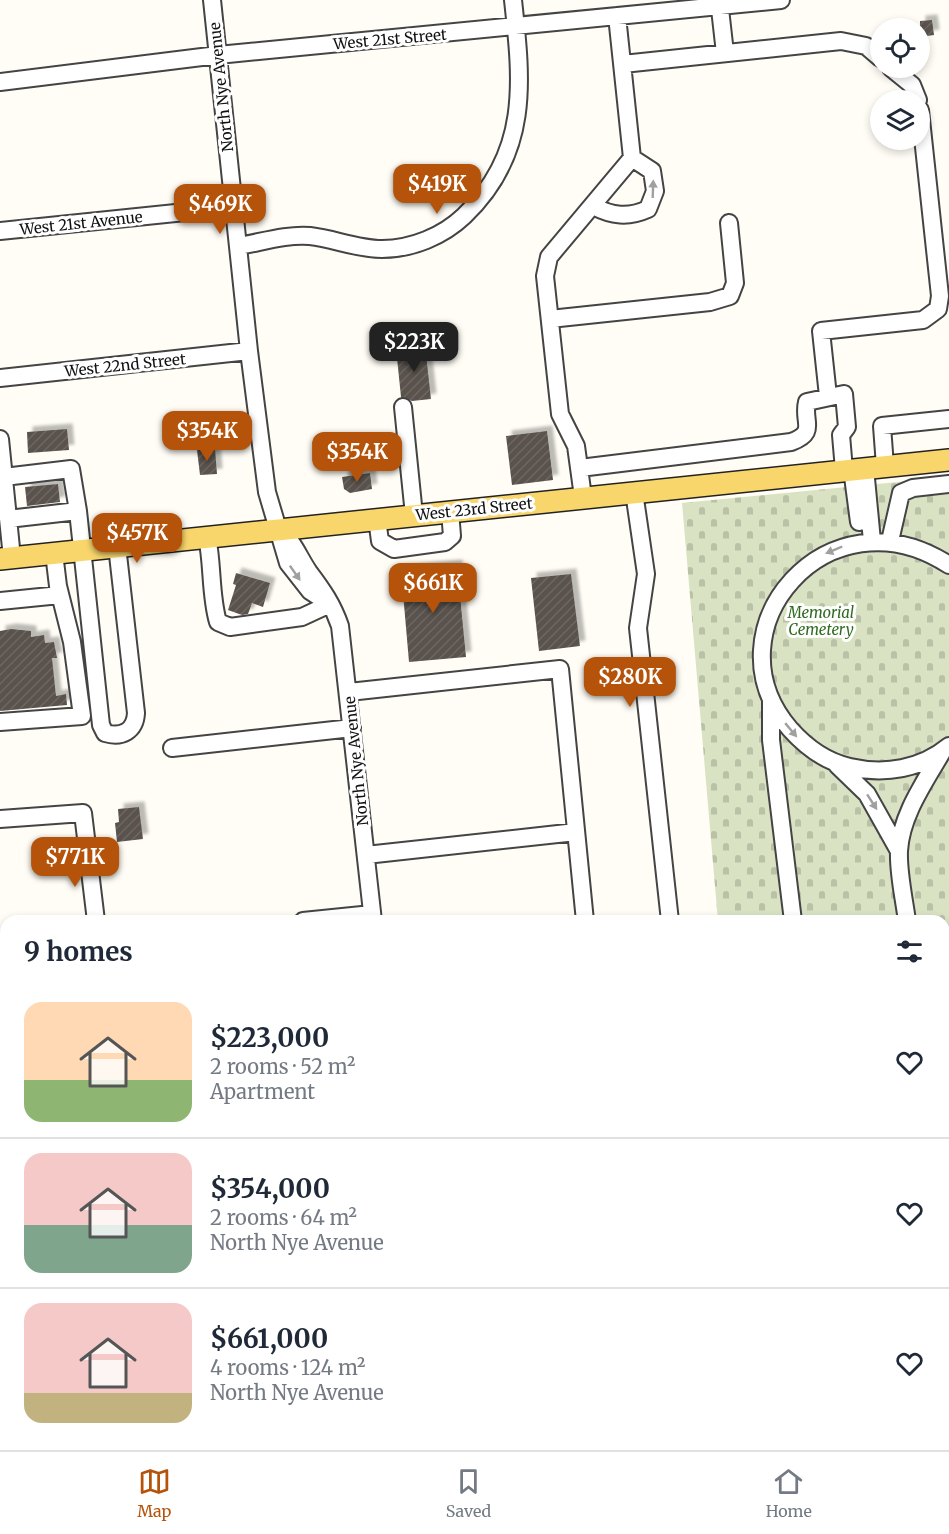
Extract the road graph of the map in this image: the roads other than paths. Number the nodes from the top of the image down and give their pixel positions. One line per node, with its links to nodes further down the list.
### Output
1 (212, 0): 9 (street, North Nye Avenue)
2 (513, 0): 6 (street)
3 (781, 0): 4 (street, West 21st Street)
4 (720, 3): 5 (street, West 21st Street); 8 (street)
5 (617, 16): 6 (street, West 21st Street); 10 (street)
6 (516, 27): 9 (street, West 21st Street); 20 (street)
7 (870, 49): 8 (street)
8 (725, 53): 10 (street)
9 (218, 55): 12 (street, West 21st Street); 17 (street, North Nye Avenue)
10 (623, 64): 15 (street)
11 (903, 78): 13 (street)
12 (0, 82)
13 (914, 90)
14 (926, 150): 21 (street)
15 (632, 158): 16 (street); 16 (street, one-way to 15)
16 (593, 206): 22 (street)
17 (234, 207): 19 (street, West 21st Avenue); 20 (street, North Nye Avenue)
18 (729, 223): 22 (street)
19 (0, 231)
20 (239, 246): 23 (street, North Nye Avenue)
21 (942, 257): 25 (street)
22 (550, 319): 30 (street)
23 (249, 351): 24 (street, West 22nd Street); 41 (street, North Nye Avenue)
24 (0, 378)
25 (828, 396): 30 (street); 31 (street)
26 (403, 407): 38 (street)
27 (949, 420): 31 (street)
28 (0, 439): 32 (street)
29 (949, 460): 31 (main road, West 23rd Street)
30 (580, 468): 35 (street)
31 (862, 468): 34 (main road, West 23rd Street); 44 (street)
32 (4, 477): 36 (street); 39 (street)
33 (949, 484): 43 (street)
34 (634, 492): 35 (main road, West 23rd Street); 67 (street)
35 (583, 497): 37 (main road, West 23rd Street)
36 (78, 511): 39 (street); 46 (street)
37 (450, 511): 38 (main road, West 23rd Street); 40 (street)
38 (414, 515): 40 (main road, West 23rd Street)
39 (8, 519): 48 (street)
40 (377, 519): 41 (main road, West 23rd Street)
41 (278, 529): 42 (main road, West 23rd Street); 52 (street, North Nye Avenue)
42 (207, 537): 45 (main road, West 23rd Street); 52 (street)
43 (890, 541): 44 (street); 49 (street)
44 (866, 542): 54 (street, one-way to 54)
45 (117, 546): 46 (main road, West 23rd Street); 46 (street)
46 (82, 549): 47 (main road, West 23rd Street)
47 (54, 553): 48 (main road, West 23rd Street); 50 (street)
48 (6, 558)
49 (949, 565)
50 (60, 594): 51 (street); 55 (street)
51 (0, 601)
52 (330, 604): 53 (street, North Nye Avenue)
53 (349, 692): 56 (street, North Nye Avenue); 61 (street)
54 (771, 699): 59 (street, one-way to 59); 68 (street)
55 (0, 722)
56 (352, 728): 57 (street); 63 (street, North Nye Avenue)
57 (172, 748)
58 (946, 749): 59 (street); 62 (street)
59 (834, 762): 62 (street, one-way to 62)
60 (0, 819): 64 (street)
61 (576, 832): 63 (street); 66 (street)
62 (899, 851): 69 (street)
63 (366, 855): 65 (street, North Nye Avenue)
64 (95, 915)
65 (372, 915)
66 (584, 915)
67 (669, 915)
68 (793, 915)
69 (905, 915)

